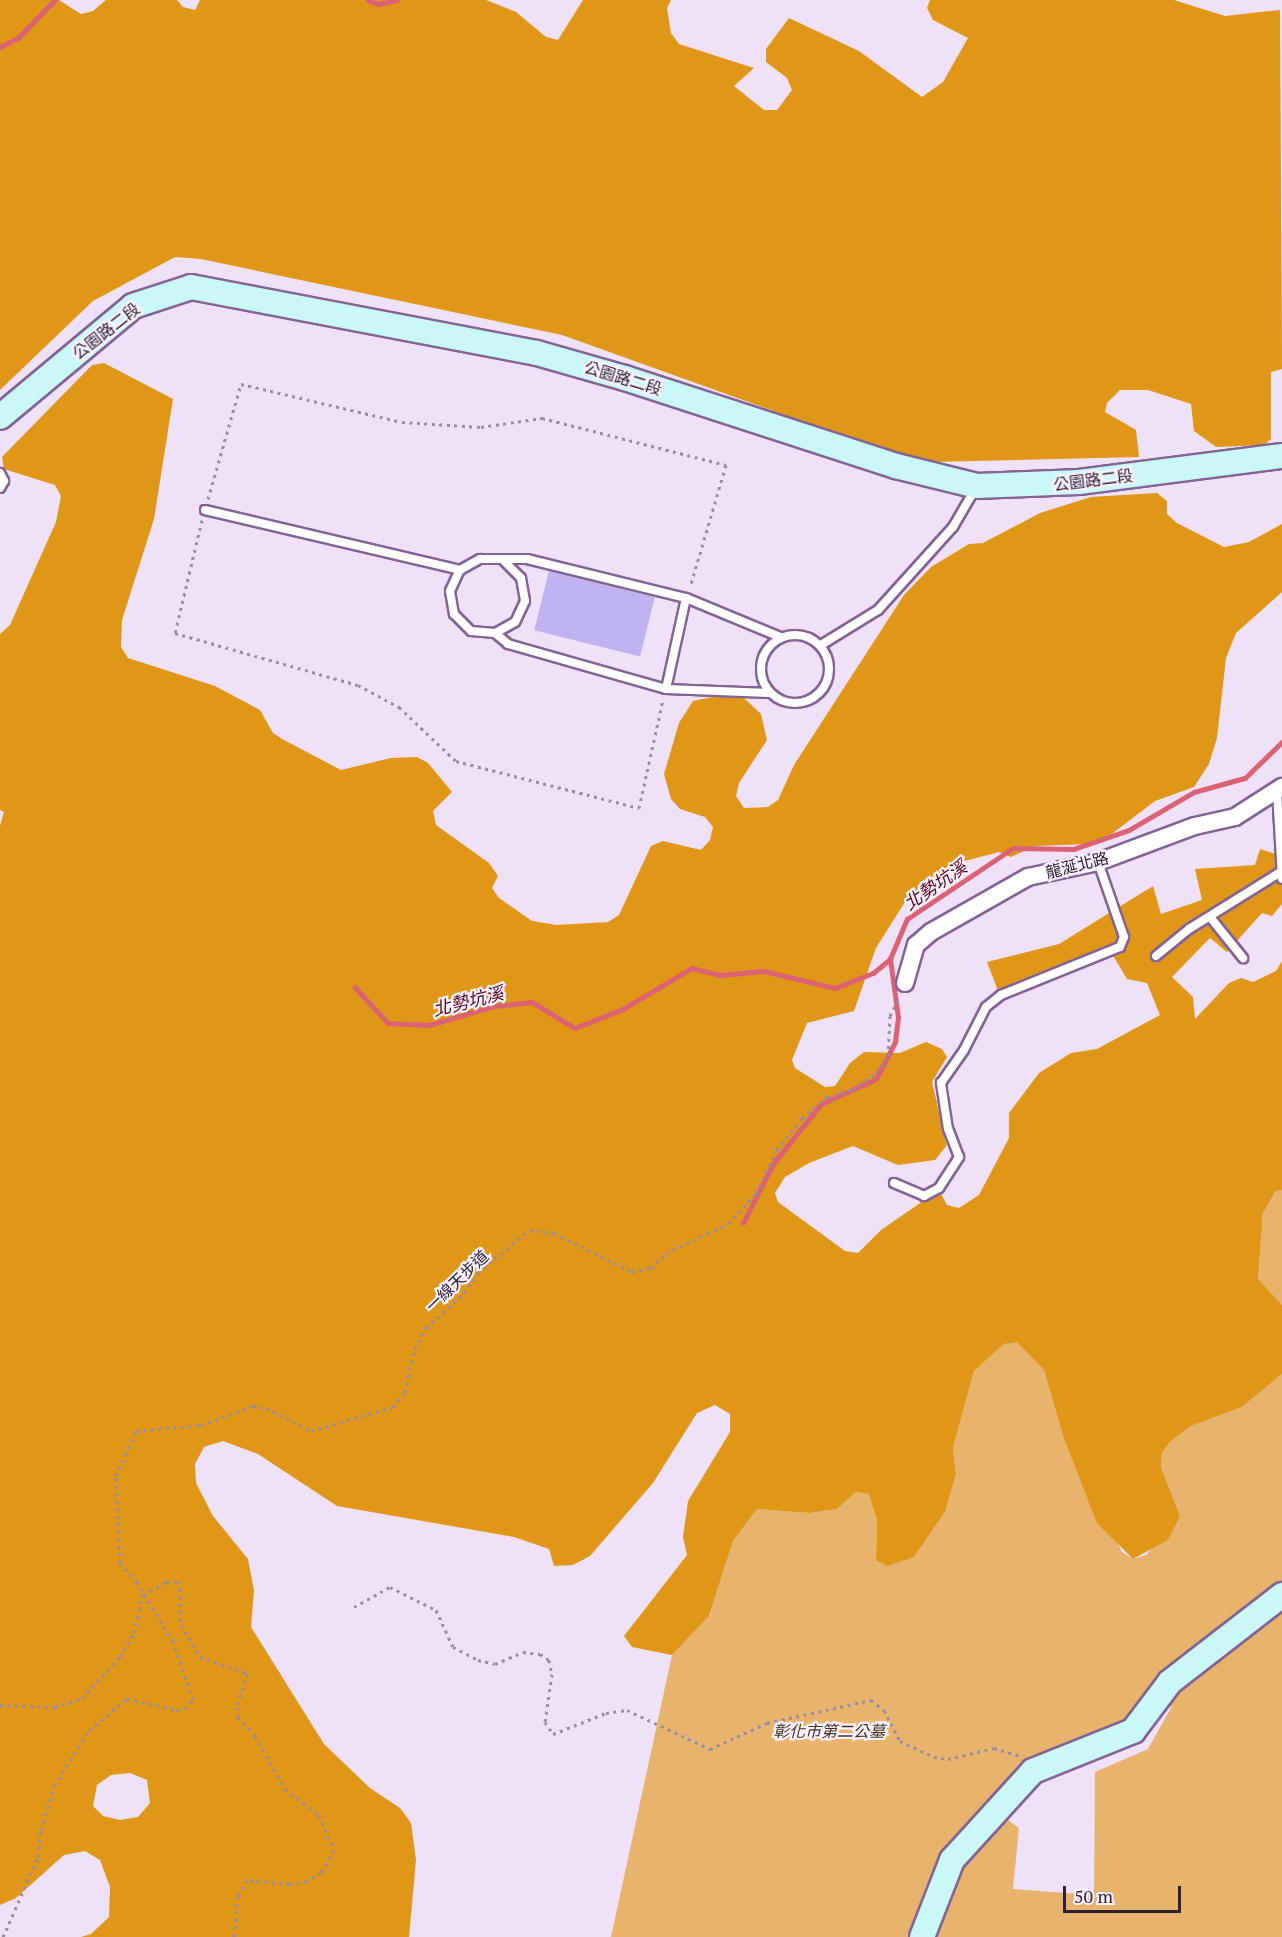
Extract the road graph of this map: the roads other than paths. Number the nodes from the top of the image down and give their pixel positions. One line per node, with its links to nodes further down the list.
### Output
1 (0, 417): 4 (main road, 公園路二段)
2 (1282, 456): 4 (main road, 公園路二段)
3 (0, 473): 5 (lane)
4 (977, 486): 12 (lane)
5 (0, 488)
6 (205, 510): 8 (lane)
7 (504, 561): 8 (lane); 9 (lane); 10 (lane)
8 (460, 570): 10 (lane)
9 (686, 598): 11 (lane); 13 (lane)
10 (495, 633): 13 (lane)
11 (780, 637): 12 (lane); 14 (lane)
12 (821, 645): 14 (lane)
13 (666, 689): 14 (lane)
14 (769, 693)
15 (1280, 789): 16 (street, 龍涎北路); 17 (lane)
16 (1098, 862): 21 (street, 龍涎北路); 22 (lane)
17 (1281, 876): 18 (lane)
18 (1210, 917): 19 (lane); 20 (lane)
19 (1156, 956)
20 (1243, 958)
21 (905, 983)
22 (894, 1183)
23 (1282, 1595): 24 (main road)
24 (922, 1937)

